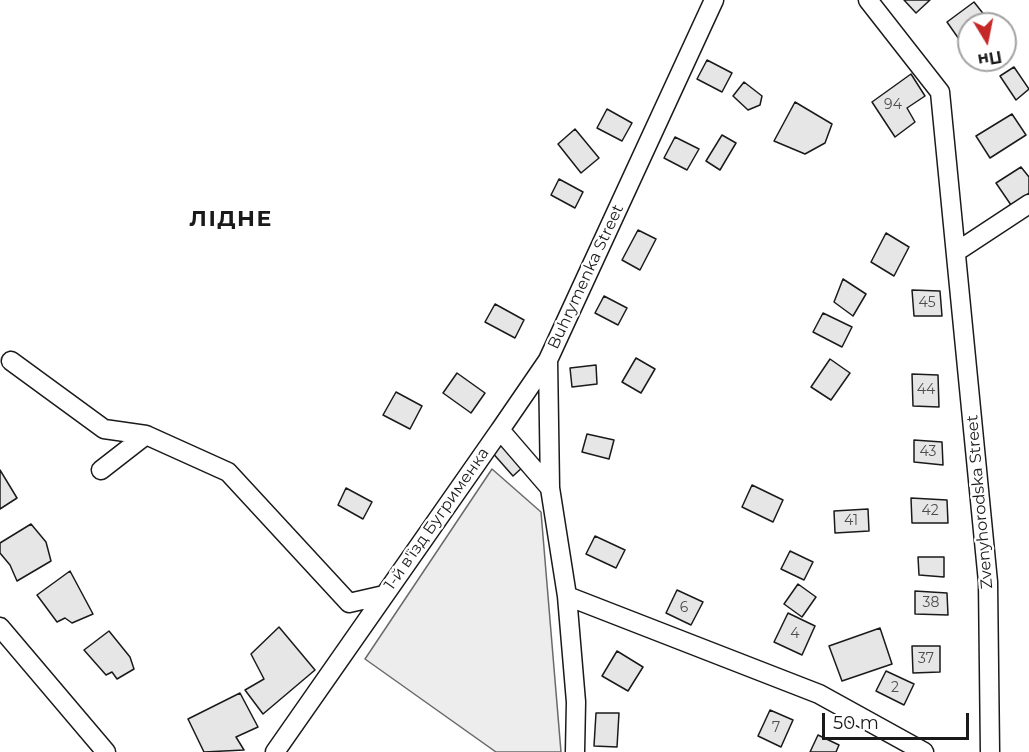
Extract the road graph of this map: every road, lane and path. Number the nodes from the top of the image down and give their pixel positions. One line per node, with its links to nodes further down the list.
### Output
1 (714, 0): 5 (street, Buhrymenka Street)
2 (868, 0): 4 (street, Zvenyhorodska Street)
3 (1029, 204): 4 (street)
4 (956, 252): 18 (street, Zvenyhorodska Street)
5 (548, 360): 7 (street, 1-й в'їзд Бугрименка); 10 (street, Buhrymenka Street)
6 (11, 361): 8 (street, 1-й в'їзд Бугрименка)
7 (500, 430): 10 (street); 11 (street, 1-й в'їзд Бугрименка)
8 (146, 435): 9 (street); 11 (street, 1-й в'їзд Бугрименка)
9 (101, 470)
10 (550, 488): 12 (street, Buhrymenka Street)
11 (384, 595): 15 (street)
12 (567, 596): 16 (street, Buhrymenka Street); 17 (street)
13 (0, 627): 14 (street)
14 (106, 752)
15 (275, 752)
16 (575, 752)
17 (924, 752)
18 (990, 752)

